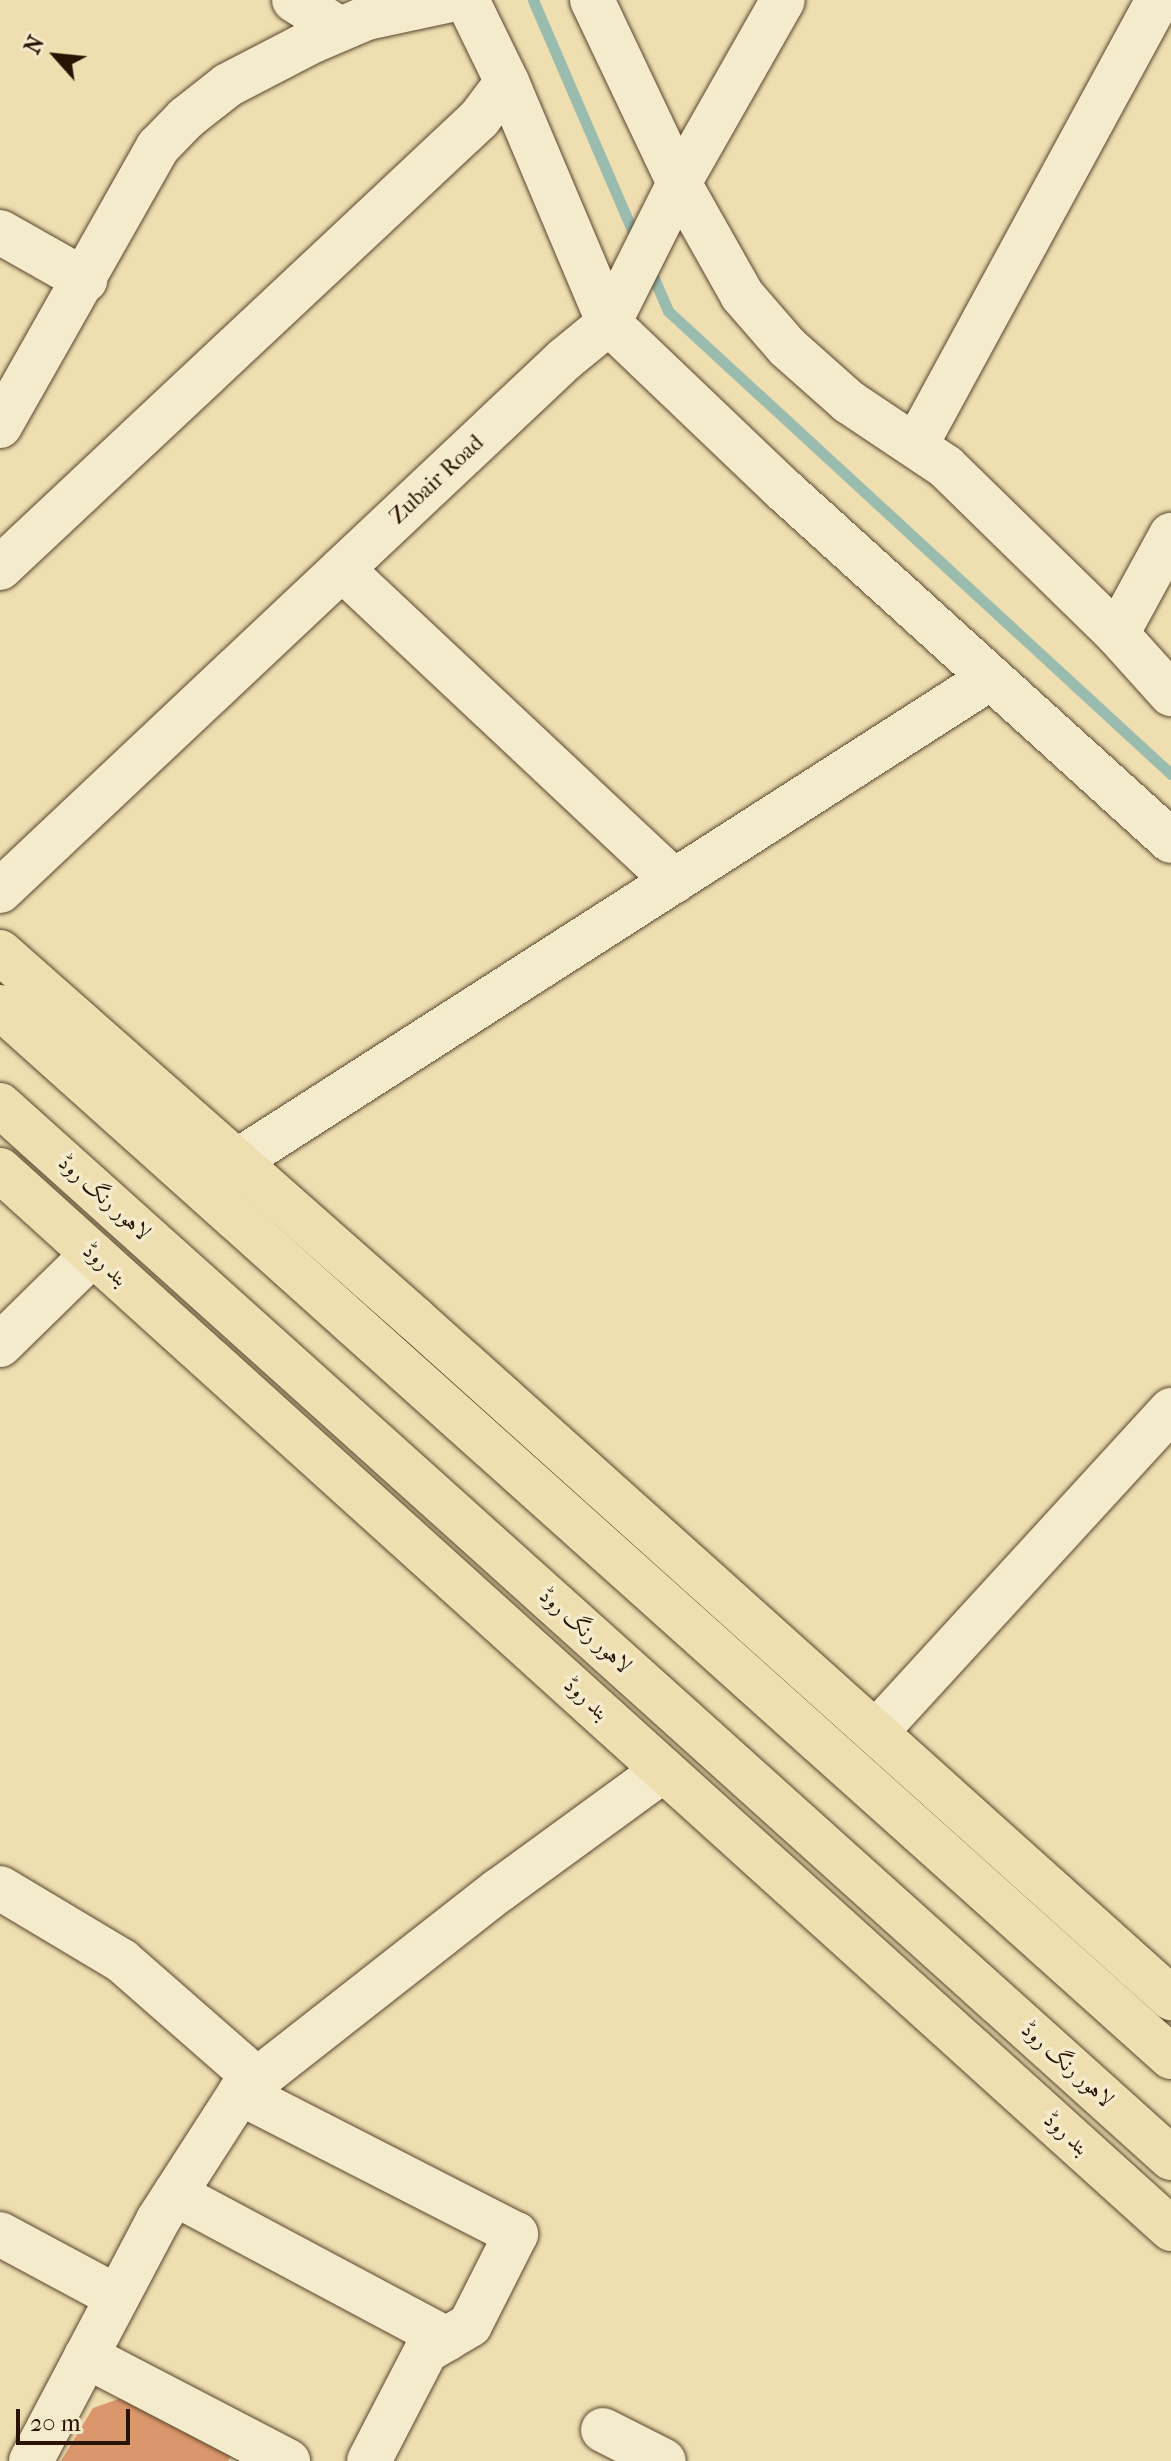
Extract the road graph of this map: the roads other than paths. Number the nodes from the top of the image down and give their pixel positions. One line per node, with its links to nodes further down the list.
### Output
1 (294, 0): 7 (street)
2 (451, 0): 7 (street)
3 (467, 0): 8 (street)
4 (592, 0): 9 (street)
5 (783, 0): 9 (street, Zubair Road)
6 (1158, 0): 14 (street)
7 (340, 29): 11 (street)
8 (507, 82): 12 (street); 16 (street)
9 (674, 191): 12 (street, Zubair Road); 14 (street)
10 (0, 232): 11 (street)
11 (85, 280): 13 (street)
12 (618, 307): 17 (street, Zubair Road); 19 (street)
13 (0, 426)
14 (916, 445): 18 (street)
15 (1171, 535): 18 (street)
16 (0, 568)
17 (342, 569): 22 (street); 23 (street, Zubair Road)
18 (1117, 634): 20 (street)
19 (989, 679): 21 (street); 22 (street)
20 (1169, 688)
21 (1171, 841)
22 (674, 881): 27 (street)
23 (0, 891)
24 (0, 952): 27 (main road)
25 (0, 1007): 36 (main road)
26 (0, 1105): 38 (main road, لاہور رنگ روڈ)
27 (237, 1161): 32 (main road)
28 (0, 1170): 29 (main road, بند روڈ)
29 (93, 1254): 30 (street); 33 (main road, بند روڈ)
30 (0, 1345)
31 (1167, 1421): 32 (street)
32 (876, 1732): 35 (main road)
33 (664, 1770): 37 (street); 40 (main road, بند روڈ)
34 (0, 1888): 37 (street)
35 (1171, 1998)
36 (1171, 2057)
37 (249, 2087): 39 (street); 43 (street)
38 (1171, 2158)
39 (175, 2194): 42 (street); 43 (street)
40 (1171, 2229)
41 (0, 2234): 42 (street)
42 (117, 2297): 44 (street)
43 (447, 2339): 48 (street)
44 (86, 2356): 46 (street); 47 (street)
45 (603, 2430): 49 (street)
46 (31, 2461)
47 (288, 2461)
48 (369, 2461)
49 (664, 2461)

